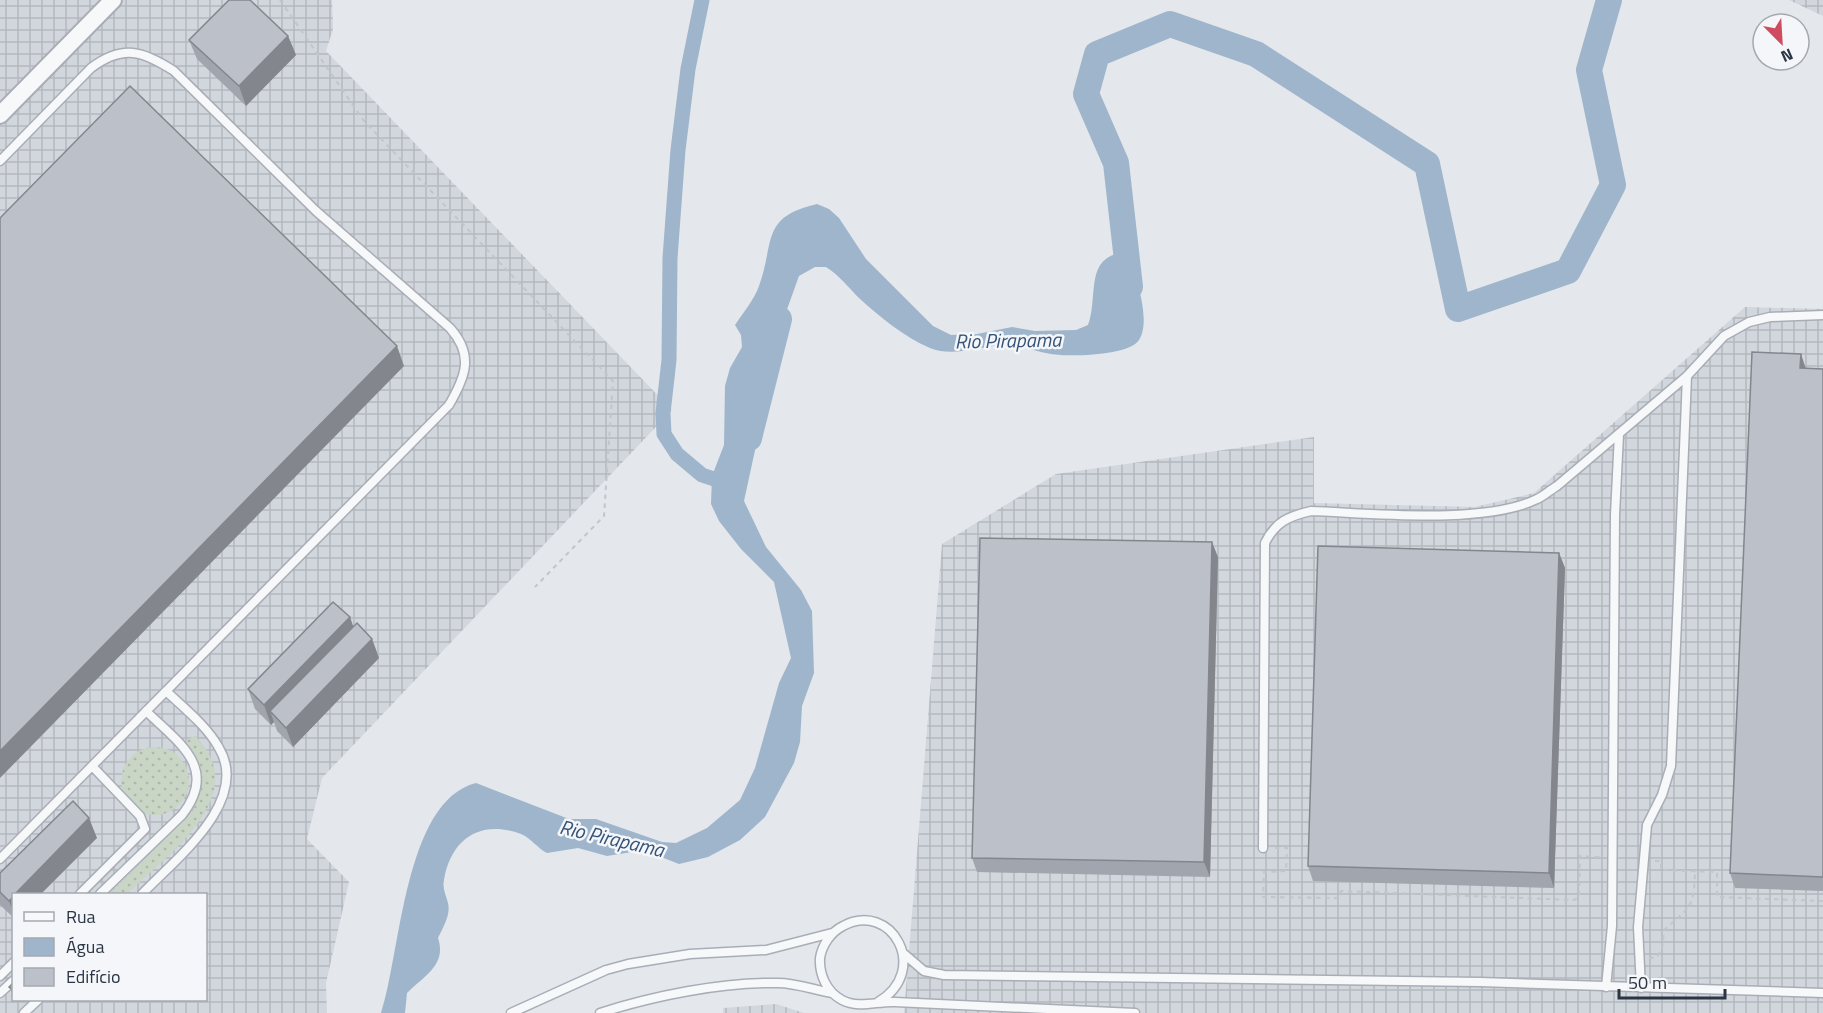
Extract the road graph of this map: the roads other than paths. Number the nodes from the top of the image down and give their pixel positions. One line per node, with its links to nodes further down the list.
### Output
1 (113, 0): 2 (street)
2 (0, 115)
3 (0, 161): 7 (lane)
4 (1823, 315): 5 (lane)
5 (1687, 376): 6 (lane); 21 (lane)
6 (1619, 434): 10 (lane); 20 (lane)
7 (166, 691): 8 (lane); 14 (lane)
8 (146, 711): 9 (lane); 13 (lane)
9 (92, 766): 11 (lane); 12 (lane)
10 (1263, 848)
11 (0, 859)
12 (81, 893)
13 (101, 893)
14 (143, 893)
15 (832, 933): 16 (lane); 23 (lane); 28 (lane)
16 (903, 953): 20 (lane); 26 (lane)
17 (12, 964): 18 (lane)
18 (0, 976)
19 (12, 982): 22 (lane)
20 (1606, 987): 21 (lane)
21 (1641, 988): 24 (lane)
22 (0, 993)
23 (832, 993): 26 (lane); 29 (lane)
24 (1823, 993)
25 (36, 1001): 27 (lane)
26 (878, 1002): 30 (lane)
27 (24, 1013)
28 (511, 1013)
29 (600, 1013)
30 (1135, 1013)

